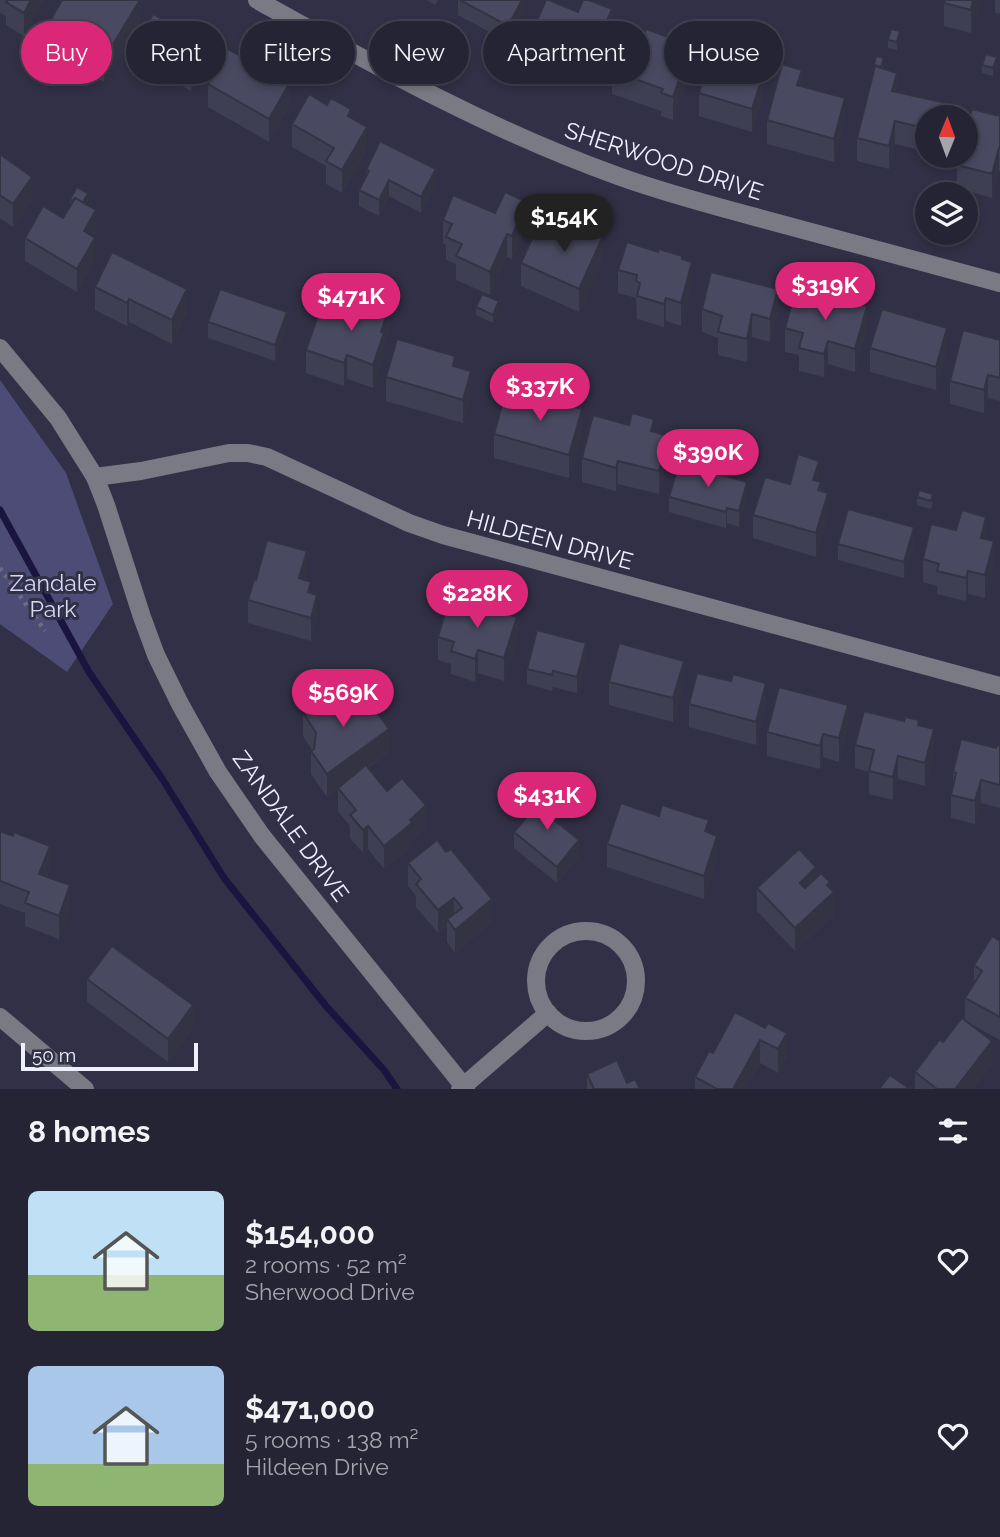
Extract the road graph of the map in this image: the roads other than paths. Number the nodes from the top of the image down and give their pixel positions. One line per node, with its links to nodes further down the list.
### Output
1 (257, 0): 2 (street, SHERWOOD DRIVE)
2 (1000, 283)
3 (0, 348): 4 (street, ZANDALE DRIVE)
4 (95, 477): 5 (street, HILDEEN DRIVE); 8 (street, ZANDALE DRIVE)
5 (1000, 687)
6 (548, 1013): 6 (street); 8 (street)
7 (0, 1017): 9 (street)
8 (463, 1088)
9 (85, 1089)

